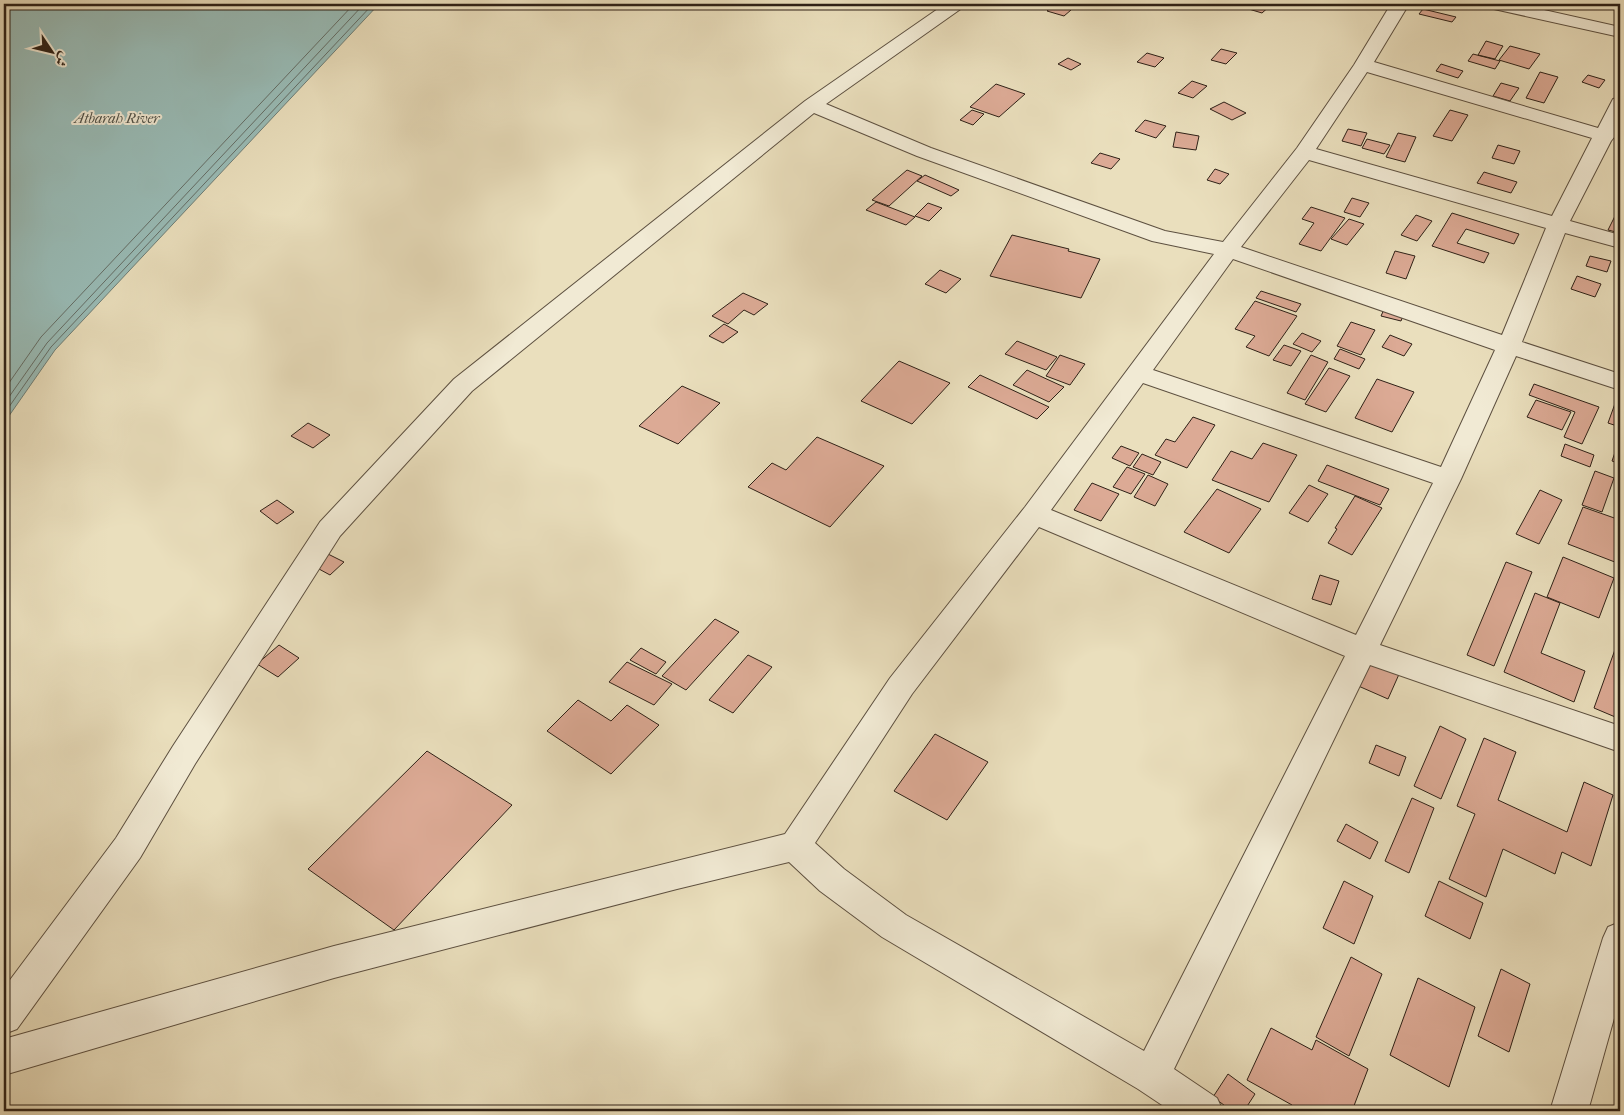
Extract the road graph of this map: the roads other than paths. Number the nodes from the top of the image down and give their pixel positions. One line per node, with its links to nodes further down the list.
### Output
1 (956, 4): 7 (street)
2 (1400, 4): 5 (street)
3 (1494, 4): 4 (street)
4 (1620, 32)
5 (1363, 65): 8 (street); 9 (street)
6 (1620, 103): 8 (street)
7 (812, 105): 12 (street); 22 (street)
8 (1604, 136): 10 (street)
9 (1304, 152): 10 (street); 12 (street)
10 (1558, 224): 11 (street); 13 (street)
11 (1620, 242)
12 (1228, 250): 13 (street); 14 (street)
13 (1509, 346): 15 (street); 16 (street)
14 (1138, 373): 16 (street); 17 (street)
15 (1620, 382)
16 (1448, 479): 18 (street)
17 (1034, 514): 18 (street); 20 (street)
18 (1364, 651): 19 (street); 24 (street)
19 (1620, 739)
20 (795, 846): 23 (street); 24 (street)
21 (1620, 938): 26 (street)
22 (4, 1017)
23 (4, 1056)
24 (1151, 1076): 25 (street)
25 (1204, 1111)
26 (1569, 1111)

